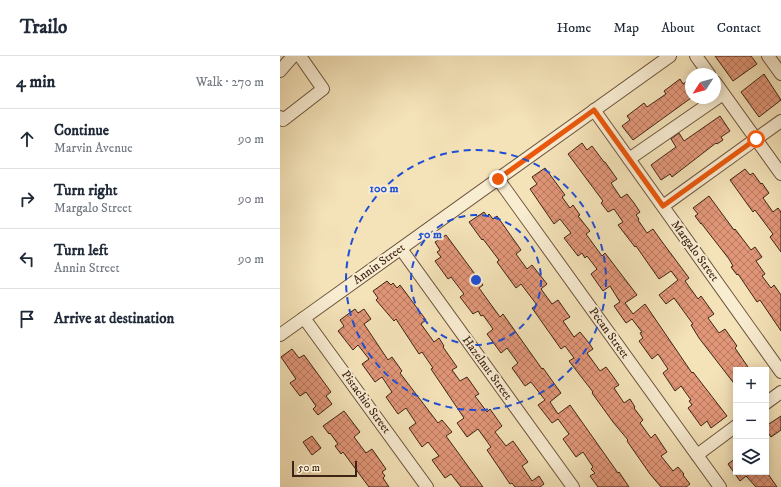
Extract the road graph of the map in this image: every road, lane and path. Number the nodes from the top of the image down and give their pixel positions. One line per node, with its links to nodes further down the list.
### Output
1 (293, 56): 7 (street)
2 (300, 56): 12 (street)
3 (670, 56): 11 (street, Annin Street)
4 (696, 56): 6 (street)
5 (768, 56): 8 (street)
6 (705, 68)
7 (280, 71)
8 (781, 74)
9 (721, 91): 10 (street)
10 (723, 94): 14 (street); 15 (street)
11 (594, 110): 15 (street, Margalo Street); 17 (street, Annin Street)
12 (280, 117)
13 (781, 121): 14 (street)
14 (756, 139): 16 (street); 18 (street)
15 (629, 159): 18 (street, Margalo Street)
16 (781, 174)
17 (498, 179): 19 (street, Annin Street); 26 (street, Pecan Street)
18 (663, 206): 22 (street, Margalo Street)
19 (400, 249): 20 (street, Annin Street); 28 (street, Hazelnut Street)
20 (304, 318): 21 (street, Annin Street); 27 (street, Pistachio Street)
21 (280, 335)
22 (781, 372)
23 (781, 392): 24 (street)
24 (769, 401)
25 (733, 428): 26 (street)
26 (697, 455): 29 (street, Pecan Street)
27 (427, 487)
28 (573, 487)
29 (720, 487)

